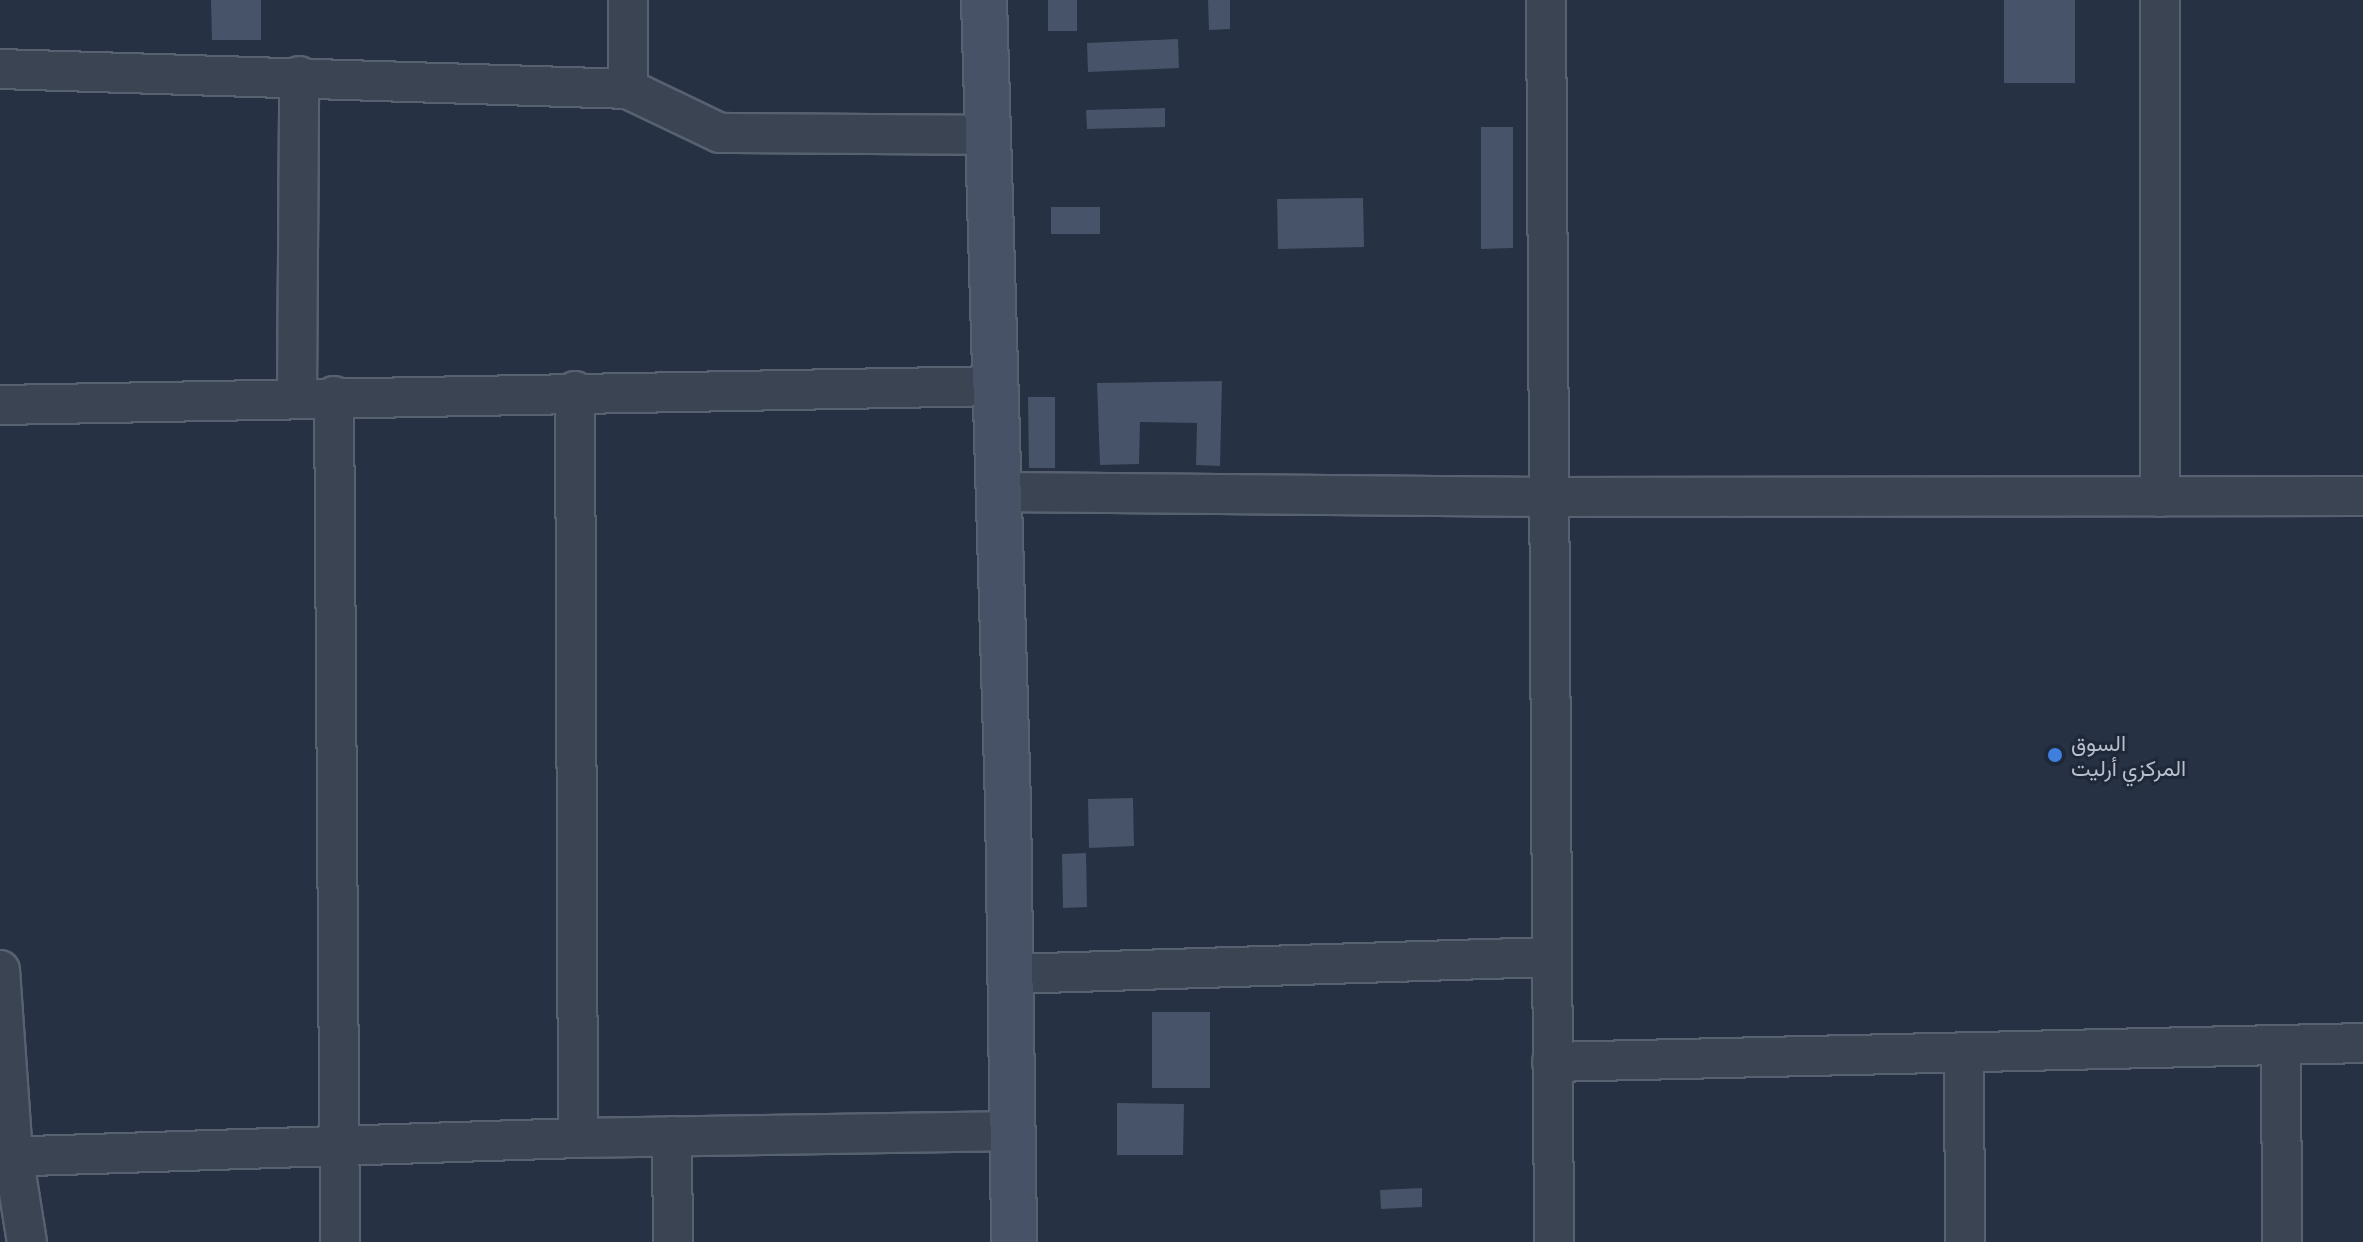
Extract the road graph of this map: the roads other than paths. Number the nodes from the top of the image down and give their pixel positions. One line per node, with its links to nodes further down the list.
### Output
1 (628, 0): 7 (street)
2 (984, 0): 8 (street)
3 (1546, 0): 16 (street)
4 (2160, 0): 17 (street)
5 (0, 69): 6 (street)
6 (299, 76): 7 (street); 12 (street)
7 (628, 89): 8 (street)
8 (988, 135): 9 (street)
9 (998, 386): 10 (street); 14 (street)
10 (575, 391): 11 (street); 27 (street)
11 (334, 396): 12 (street); 28 (street)
12 (297, 397): 13 (street)
13 (0, 405)
14 (1000, 492): 16 (street); 20 (street)
15 (2363, 496): 17 (street)
16 (1548, 497): 17 (street); 18 (street)
17 (2160, 497)
18 (1551, 957): 20 (street); 24 (street)
19 (0, 970): 29 (street)
20 (1012, 974): 25 (street)
21 (2363, 1043): 22 (street)
22 (2281, 1045): 23 (street); 36 (street)
23 (1964, 1052): 24 (street); 35 (street)
24 (1552, 1062): 34 (street)
25 (1013, 1131): 26 (street); 33 (street)
26 (672, 1136): 27 (street); 32 (street)
27 (578, 1138): 28 (street)
28 (338, 1144): 29 (street); 31 (street)
29 (6, 1156): 30 (street)
30 (27, 1242)
31 (340, 1242)
32 (673, 1242)
33 (1014, 1242)
34 (1554, 1242)
35 (1965, 1242)
36 (2282, 1242)

